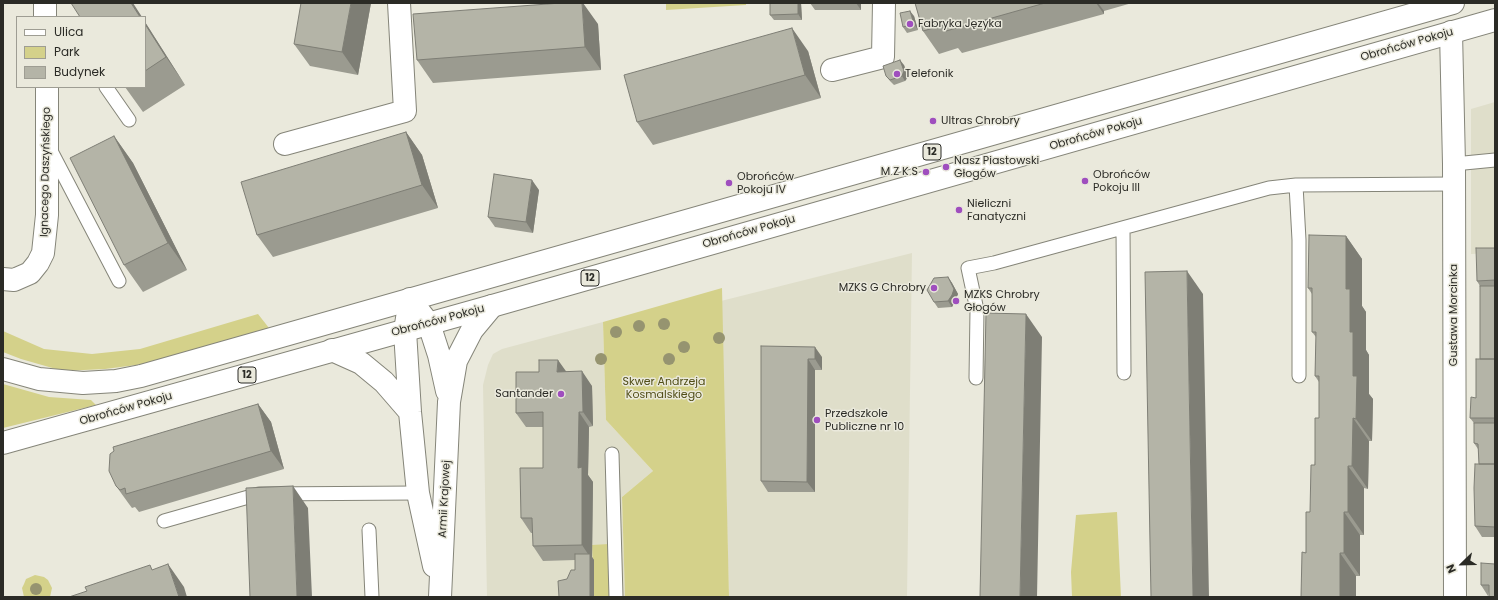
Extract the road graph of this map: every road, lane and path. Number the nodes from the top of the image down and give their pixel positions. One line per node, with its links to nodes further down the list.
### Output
1 (399, 3): 11 (main road)
2 (884, 3): 6 (main road)
3 (1454, 3): 18 (main road, 12)
4 (1495, 20): 5 (main road, Obrońców Pokoju / 12)
5 (1451, 32): 13 (main road, Gustawa Morcinka); 19 (main road, Obrońców Pokoju / 12)
6 (832, 70)
7 (47, 88): 10 (main road, Ignacego Daszyńskiego)
8 (107, 88): 9 (lane)
9 (128, 120)
10 (47, 144): 16 (main road, Ignacego Daszyńskiego); 17 (lane)
11 (285, 144)
12 (1495, 160): 13 (lane)
13 (1454, 174): 14 (lane); 37 (main road, Gustawa Morcinka)
14 (1296, 185): 15 (lane); 25 (lane)
15 (1123, 228): 24 (lane); 26 (lane)
16 (3, 279)
17 (118, 281)
18 (410, 299): 20 (main road, Armii Krajowej); 21 (main road, Armii Krajowej); 23 (main road, 12)
19 (492, 306): 20 (main road, Obrońców Pokoju / 12); 27 (main road, Armii Krajowej)
20 (429, 324): 21 (main road, Obrońców Pokoju / 12); 27 (main road, Armii Krajowej)
21 (405, 331): 22 (main road, Obrońców Pokoju / 12); 28 (main road, Armii Krajowej)
22 (332, 350): 28 (main road); 29 (main road, Obrońców Pokoju / 12)
23 (3, 369)
24 (1124, 373)
25 (1299, 376)
26 (976, 378)
27 (449, 402): 35 (main road, Armii Krajowej)
28 (410, 412): 31 (main road, Armii Krajowej)
29 (3, 443)
30 (612, 454): 36 (lane)
31 (418, 493): 32 (lane); 35 (main road, Armii Krajowej)
32 (164, 521)
33 (369, 530): 34 (lane)
34 (372, 597)
35 (440, 597)
36 (616, 597)
37 (1455, 597)

